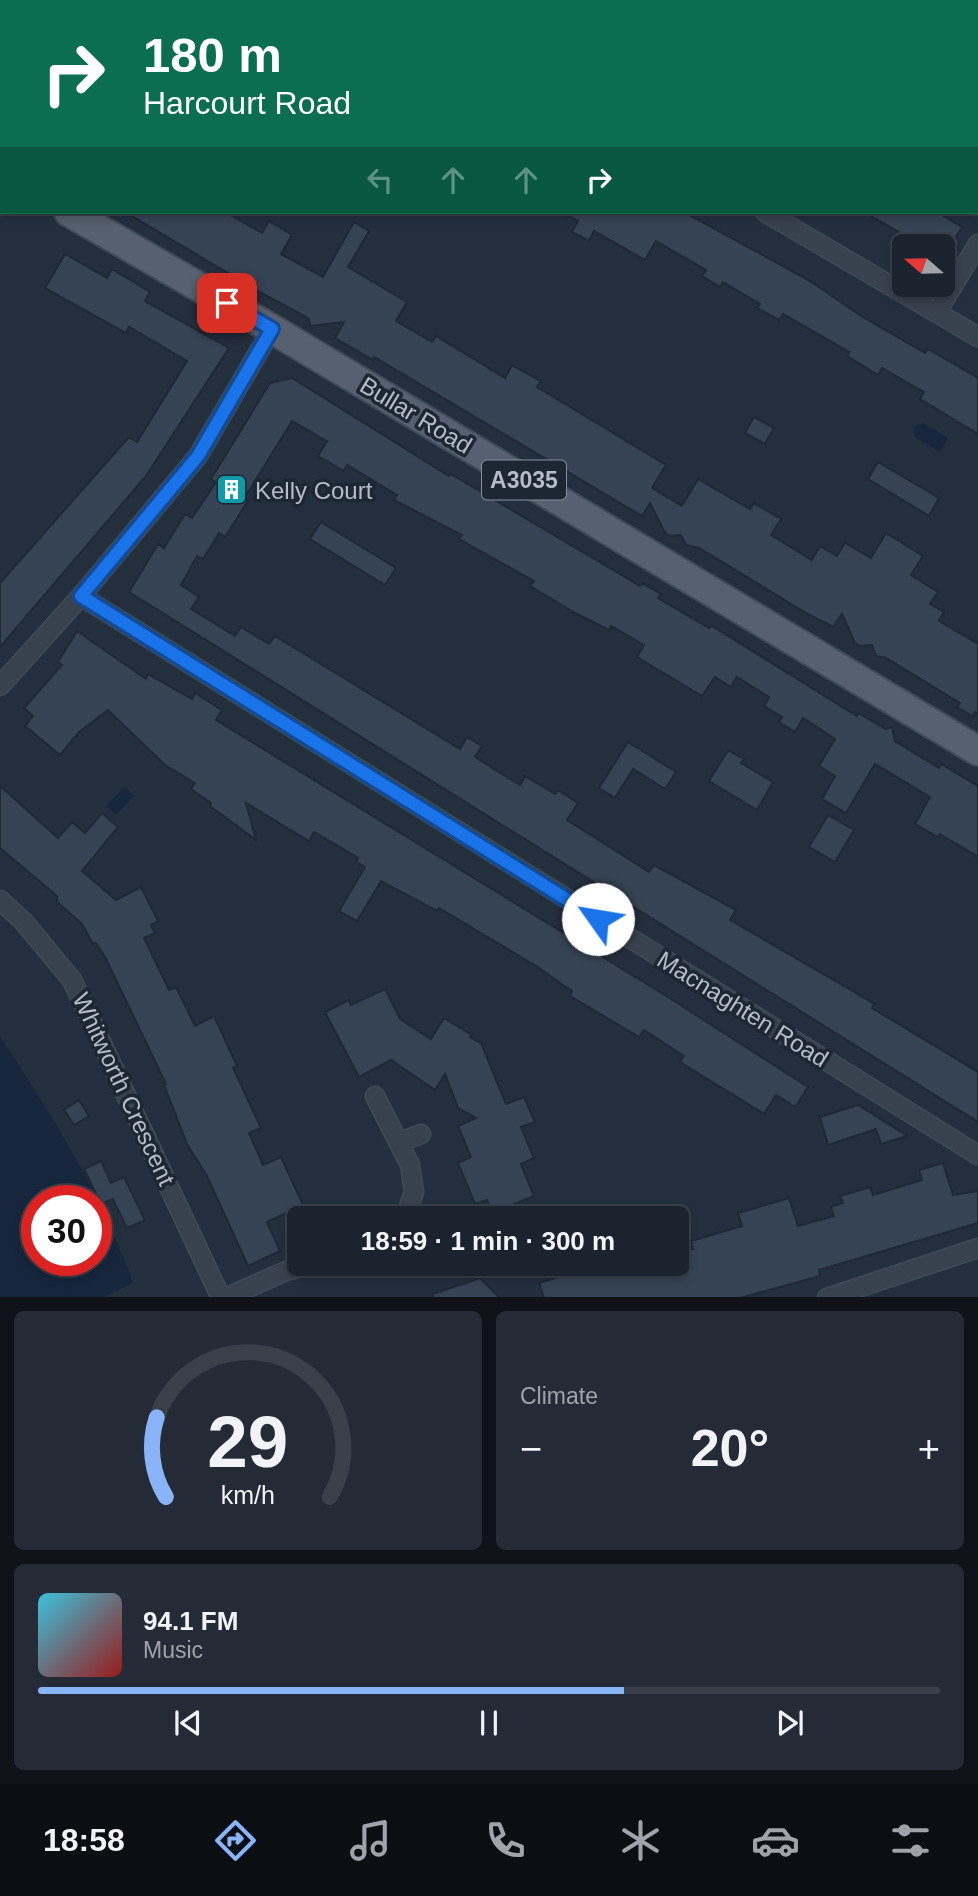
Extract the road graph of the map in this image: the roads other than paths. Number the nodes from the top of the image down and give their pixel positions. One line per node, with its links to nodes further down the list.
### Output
1 (72, 214): 5 (main road, Bullar Road / A3035)
2 (768, 214): 4 (street)
3 (978, 244): 4 (street)
4 (937, 313): 6 (street)
5 (272, 329): 7 (street); 9 (main road, Bullar Road / A3035)
6 (978, 337)
7 (81, 596): 8 (street); 14 (street, Macnaghten Road)
8 (0, 687)
9 (978, 751)
10 (0, 900): 18 (street, Whitworth Crescent)
11 (375, 1096): 13 (street)
12 (421, 1134): 13 (street)
13 (400, 1142): 15 (street)
14 (978, 1155)
15 (409, 1206)
16 (978, 1248): 19 (street)
17 (287, 1271): 18 (street)
18 (223, 1297)
19 (827, 1297)

